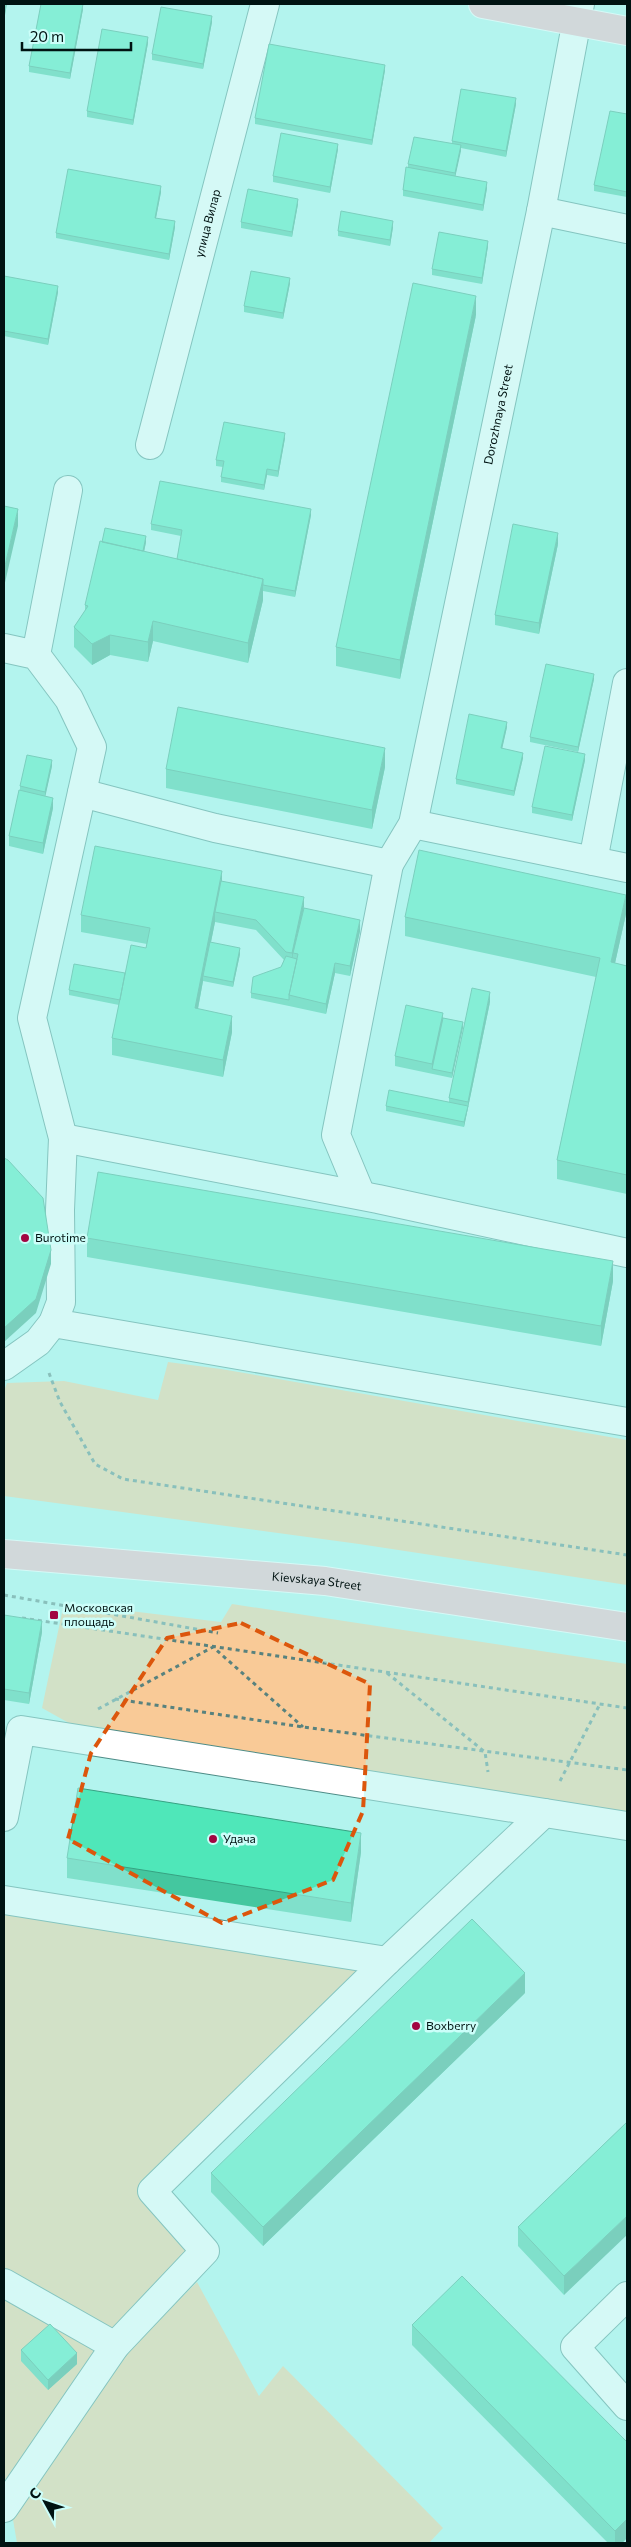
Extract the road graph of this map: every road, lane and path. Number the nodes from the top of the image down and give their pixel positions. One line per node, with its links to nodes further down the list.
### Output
1 (265, 4): 7 (street, улица Вилар)
2 (483, 4): 3 (main road)
3 (578, 12): 4 (main road); 5 (street, Dorozhnaya Street)
4 (627, 31)
5 (542, 211): 6 (street); 13 (street, Dorozhnaya Street)
6 (627, 229)
7 (150, 445)
8 (68, 490): 10 (street)
9 (4, 648): 10 (street)
10 (36, 655): 12 (street)
11 (627, 683): 14 (street)
12 (82, 792): 15 (street); 17 (street)
13 (413, 824): 14 (street); 15 (street, Dorozhnaya Street)
14 (593, 861): 16 (street)
15 (389, 864): 18 (street, Dorozhnaya Street)
16 (627, 868)
17 (63, 1138): 18 (street); 20 (street)
18 (360, 1195): 19 (street)
19 (627, 1253)
20 (46, 1332): 21 (street); 22 (street); 24 (path)
21 (4, 1366)
22 (627, 1422)
23 (4, 1554): 27 (main road, Kievskaya Street)
24 (627, 1555)
25 (4, 1595): 28 (path)
26 (13, 1617): 29 (path)
27 (627, 1627)
28 (218, 1633)
29 (213, 1647): 30 (path); 31 (path); 35 (path)
30 (386, 1672): 32 (path); 36 (path)
31 (115, 1700): 34 (path); 35 (path)
32 (600, 1704): 33 (path); 37 (path)
33 (627, 1708)
34 (91, 1712)
35 (303, 1727): 36 (path)
36 (485, 1752): 37 (path); 39 (path)
37 (569, 1762): 38 (path); 40 (path)
38 (627, 1770)
39 (492, 1805): 40 (street); 41 (street)
40 (544, 1813): 42 (street); 44 (street)
41 (4, 1817)
42 (627, 1826)
43 (4, 1900): 44 (street)
44 (387, 1961): 47 (street)
45 (4, 2283): 47 (street)
46 (627, 2296): 48 (street)
47 (115, 2346): 49 (street)
48 (627, 2406)
49 (4, 2508)

